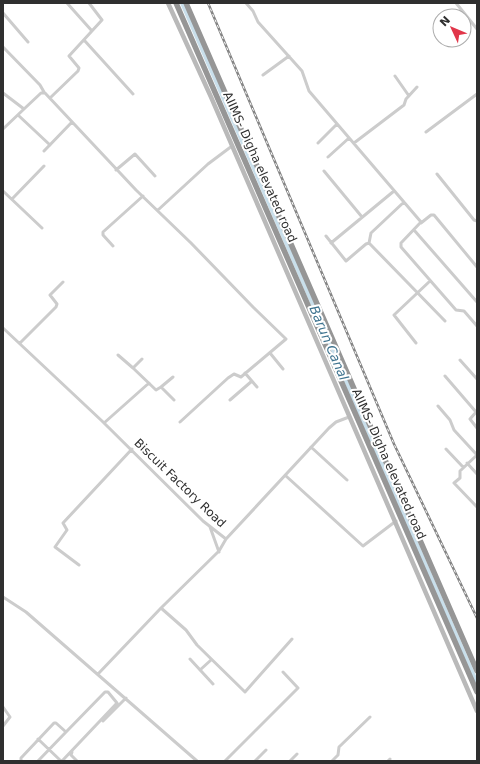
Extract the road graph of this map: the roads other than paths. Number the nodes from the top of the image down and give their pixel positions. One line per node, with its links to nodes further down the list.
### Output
1 (67, 3): 10 (street)
2 (89, 3): 10 (street)
3 (168, 3): 34 (main road)
4 (176, 3): 115 (highway, AIIMS- Digha elevated road)
5 (186, 3): 110 (highway, AIIMS- Digha elevated road)
6 (246, 3): 14 (street)
7 (456, 3): 9 (street)
8 (3, 13): 12 (street)
9 (477, 29)
10 (92, 31): 11 (street)
11 (84, 40): 20 (street); 23 (street)
12 (28, 42)
13 (3, 47): 18 (street)
14 (289, 56): 15 (street); 27 (street)
15 (263, 74)
16 (395, 76): 22 (street)
17 (417, 87): 22 (street)
18 (44, 92): 23 (street); 24 (street)
19 (3, 93): 24 (street)
20 (133, 94)
21 (477, 94): 29 (street)
22 (409, 96): 32 (street)
23 (50, 98): 26 (street)
24 (24, 110): 25 (street)
25 (18, 115): 28 (street); 33 (street)
26 (72, 122): 33 (street); 38 (street)
27 (337, 124): 30 (street); 31 (street)
28 (3, 129)
29 (426, 132)
30 (349, 138): 32 (street); 36 (street)
31 (318, 143)
32 (354, 143): 43 (street)
33 (50, 145): 35 (street)
34 (232, 146): 47 (street); 85 (main road)
35 (44, 151)
36 (328, 157)
37 (44, 166): 45 (street)
38 (116, 170): 41 (street); 44 (street)
39 (324, 171): 48 (street)
40 (437, 174): 49 (street)
41 (155, 176)
42 (3, 191): 45 (street)
43 (394, 191): 46 (street); 48 (street)
44 (143, 196): 47 (street); 56 (street)
45 (12, 199): 51 (street)
46 (404, 202): 50 (street); 55 (street)
47 (158, 210): 67 (street)
48 (362, 217): 54 (street)
49 (477, 221)
50 (421, 223): 52 (street); 57 (street)
51 (42, 228)
52 (414, 230): 58 (street); 61 (street)
53 (326, 236): 54 (street)
54 (330, 243): 55 (street)
55 (369, 243): 60 (street)
56 (114, 246)
57 (477, 267)
58 (430, 281): 60 (street); 63 (street)
59 (63, 282): 65 (street)
60 (418, 294): 62 (street); 66 (street)
61 (477, 302)
62 (444, 321)
63 (477, 326)
64 (3, 328): 65 (street, Biscuit Factory Road)
65 (20, 343): 87 (street, Biscuit Factory Road)
66 (416, 343)
67 (270, 353): 72 (street); 73 (street)
68 (118, 355): 71 (street)
69 (142, 360): 71 (street)
70 (460, 360): 76 (street)
71 (133, 368): 78 (street)
72 (284, 369)
73 (245, 373): 77 (street); 86 (street)
74 (445, 376): 84 (street)
75 (173, 377): 79 (street)
76 (477, 379)
77 (252, 381): 80 (street); 82 (street)
78 (149, 383): 79 (street); 87 (street)
79 (161, 387): 81 (street)
80 (257, 388)
81 (174, 400)
82 (230, 400)
83 (438, 406): 92 (street)
84 (477, 412): 88 (street)
85 (349, 417): 89 (street); 99 (main road)
86 (180, 422)
87 (104, 423): 90 (street, Biscuit Factory Road)
88 (477, 428)
89 (311, 447): 96 (street); 97 (street)
90 (132, 449): 100 (street, Biscuit Factory Road); 103 (street)
91 (446, 449): 94 (street)
92 (477, 455): 93 (street)
93 (467, 463): 94 (street); 95 (street)
94 (463, 467): 98 (street)
95 (477, 474)
96 (286, 476): 99 (street); 101 (street)
97 (347, 480)
98 (477, 507)
99 (396, 522): 119 (main road)
100 (210, 527): 101 (street, Biscuit Factory Road); 102 (street)
101 (226, 540): 102 (street, Biscuit Factory Road)
102 (219, 552): 105 (street, Biscuit Factory Road)
103 (79, 565)
104 (3, 597): 112 (street)
105 (161, 608): 108 (street); 112 (street, Biscuit Factory Road)
106 (292, 639): 108 (street)
107 (190, 659): 109 (street)
108 (211, 660): 109 (street)
109 (200, 670): 113 (street)
110 (477, 671)
111 (283, 672): 132 (street)
112 (98, 674): 114 (street)
113 (213, 684)
114 (117, 690): 116 (street); 117 (street)
115 (477, 692)
116 (112, 696): 122 (street); 129 (street)
117 (126, 698): 130 (street); 131 (street)
118 (3, 707): 121 (street)
119 (477, 711)
120 (370, 717): 135 (street)
121 (3, 726)
122 (66, 732): 123 (street); 124 (street)
123 (38, 739): 124 (street); 127 (street)
124 (49, 750): 128 (street); 129 (street)
125 (266, 750): 133 (street)
126 (297, 754): 134 (street)
127 (21, 761)
128 (38, 761)
129 (61, 761)
130 (77, 761)
131 (197, 761)
132 (225, 761)
133 (255, 761)
134 (290, 761)
135 (332, 761)

